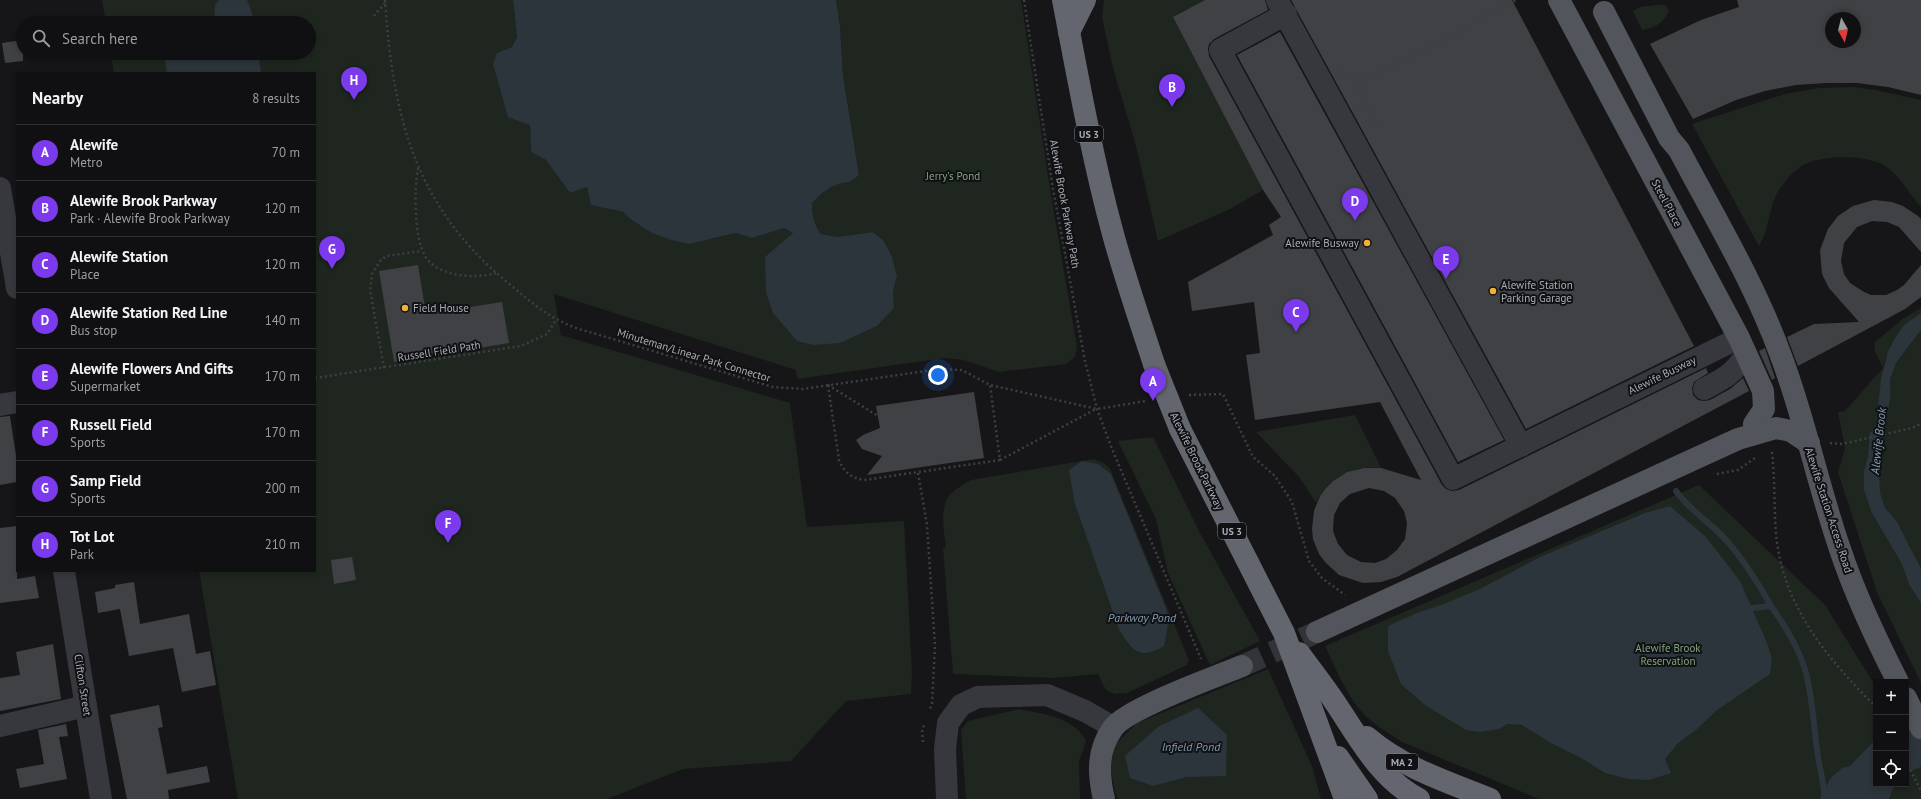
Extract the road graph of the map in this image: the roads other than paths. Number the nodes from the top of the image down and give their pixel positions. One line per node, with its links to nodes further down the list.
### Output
1 (1063, 0): 6 (highway, Alewife Brook Parkway / US 3)
2 (1085, 0): 6 (highway)
3 (1558, 0): 9 (main road, Steel Place)
4 (1601, 6): 15 (main road)
5 (1282, 7): 16 (street, Alewife Busway); 16 (street, Alewife Busway)
6 (1069, 32): 19 (highway, Alewife Brook Parkway / US 3, bridge)
7 (0, 188): 8 (street)
8 (16, 282)
9 (1743, 346): 10 (street); 13 (main road, Steel Place); 16 (street, Alewife Busway)
10 (1704, 389)
11 (16, 402): 12 (street)
12 (0, 405)
13 (1759, 417): 14 (street)
14 (1738, 439): 15 (main road, Alewife Station Access Road); 18 (main road, Alewife Station Access Road)
15 (1809, 443): 21 (main road, Alewife Station Access Road)
16 (1521, 446)
17 (64, 572): 24 (street, Clifton Street)
18 (1318, 632)
19 (1284, 633): 22 (highway, Alewife Brook Parkway / US 3); 28 (highway, Alewife Brook Parkway / US 3)
20 (1242, 666): 26 (main road)
21 (1897, 679)
22 (1332, 698): 34 (highway, Alewife Brook Parkway / US 3); 35 (highway, MA 2)
23 (1909, 703): 27 (main road, Alewife Station Access Road)
24 (86, 706): 25 (street); 29 (street, Clifton Street)
25 (0, 726)
26 (1113, 727): 30 (street); 31 (main road)
27 (1921, 728)
28 (1320, 731): 32 (highway, Alewife Brook Parkway / US 3); 33 (highway)
29 (102, 799)
30 (947, 799)
31 (1104, 799)
32 (1345, 799)
33 (1367, 799)
34 (1419, 799)
35 (1490, 799)

